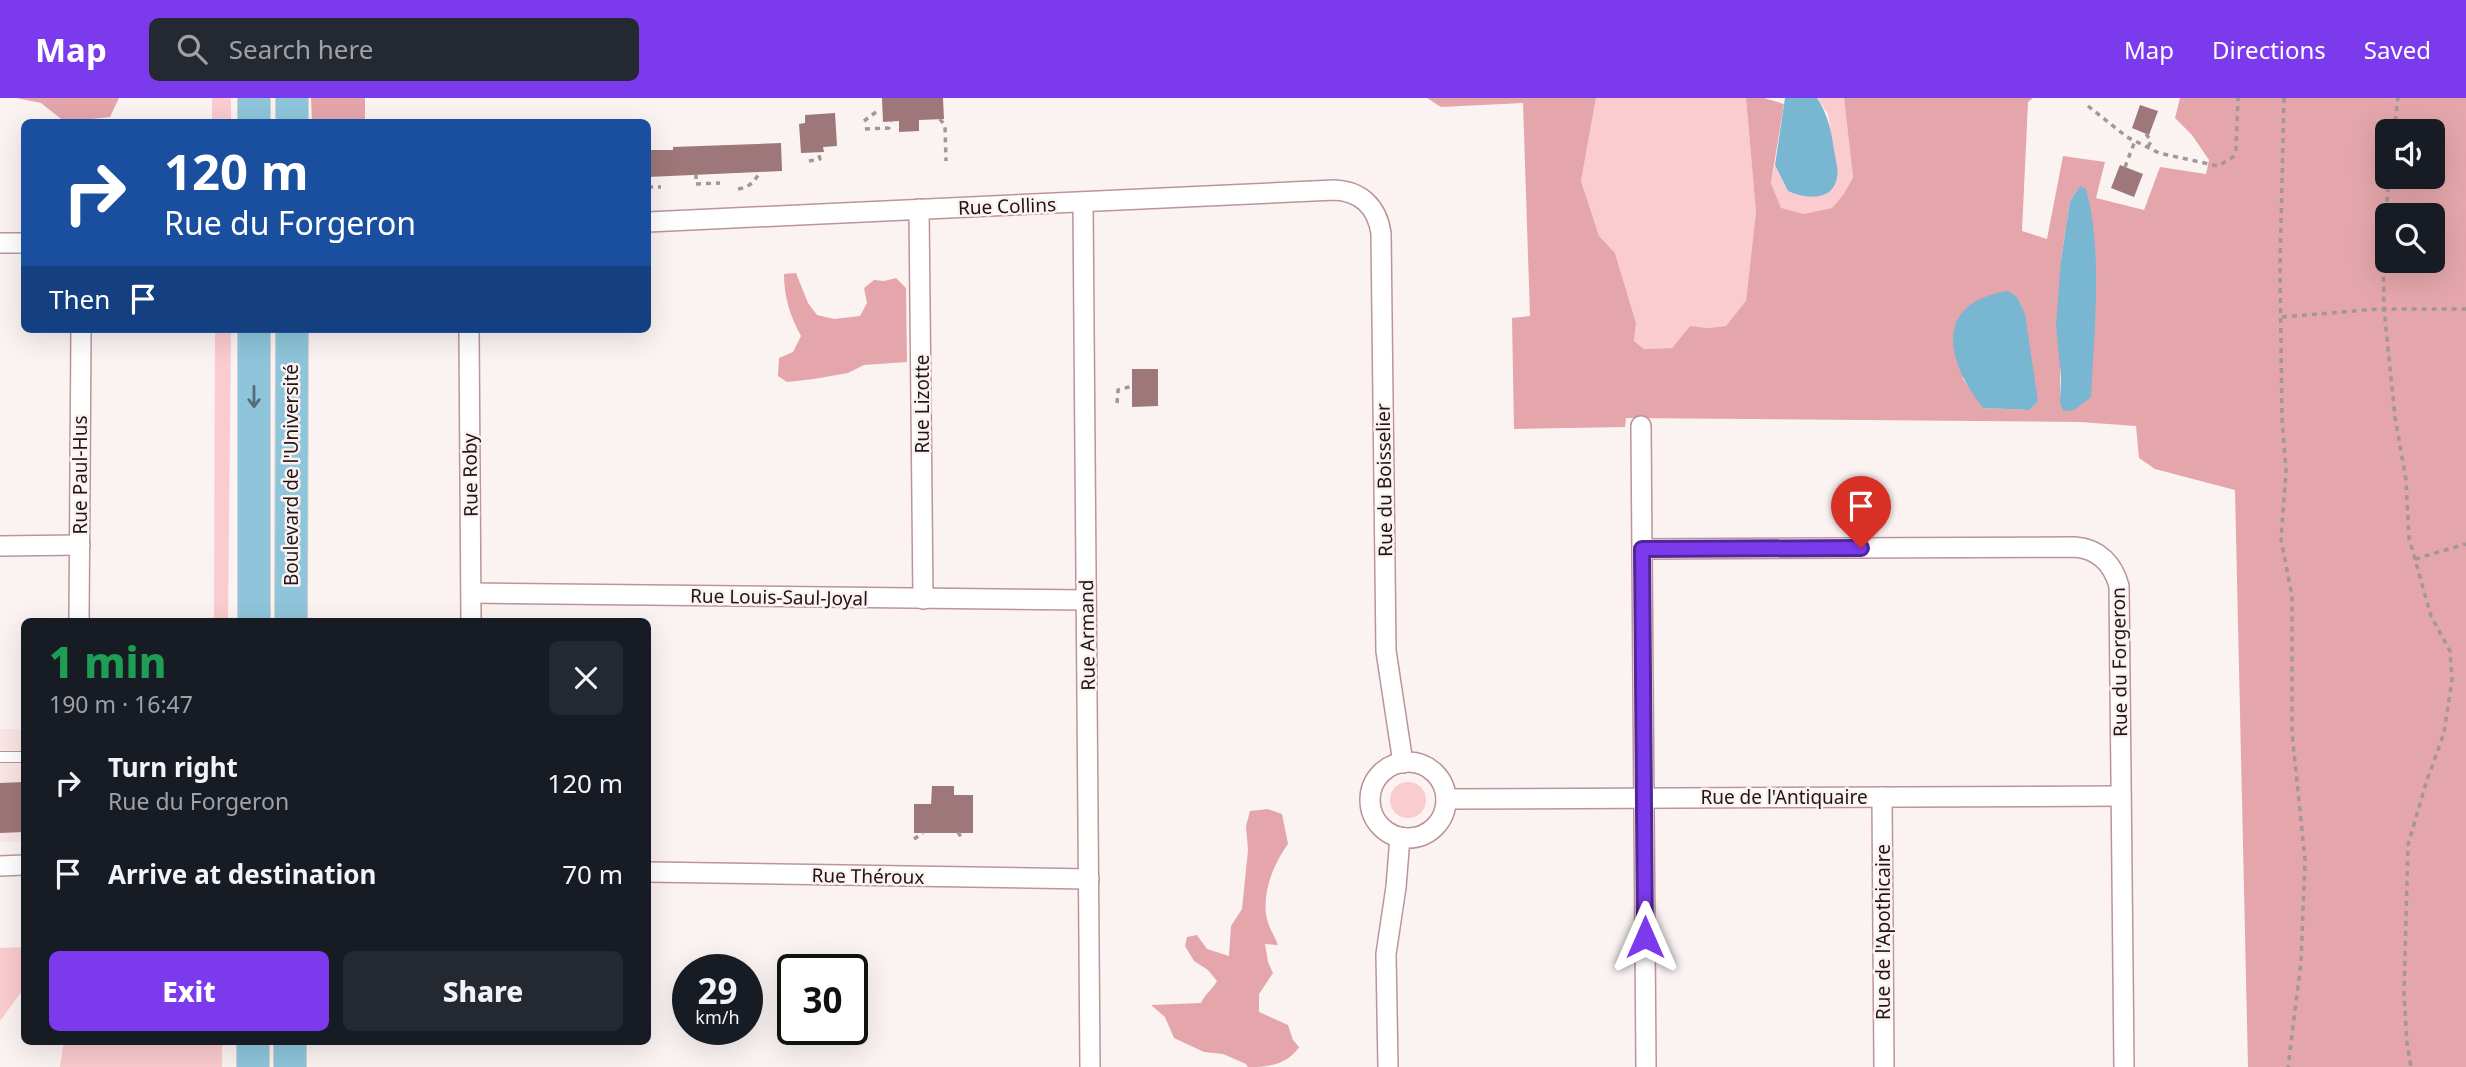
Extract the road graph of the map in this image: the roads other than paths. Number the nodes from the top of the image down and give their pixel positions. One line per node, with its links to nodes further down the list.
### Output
1 (254, 98): 3 (main road)
2 (292, 98): 4 (main road)
3 (254, 119)
4 (292, 119)
5 (1365, 199): 6 (street, Rue Collins); 28 (street, Rue du Boisselier)
6 (1083, 202): 7 (street, Rue Collins); 21 (street, Rue Armand)
7 (919, 209): 8 (street, Rue Collins); 20 (street, Rue Lizotte)
8 (651, 222)
9 (0, 243): 10 (street)
10 (21, 243)
11 (81, 333): 16 (street, Rue Paul-Hus)
12 (254, 333): 23 (main road, Boulevard de l'Université, one-way to 23)
13 (292, 333): 24 (main road, Boulevard de l'Université)
14 (469, 333): 19 (street, Rue Roby)
15 (1641, 426): 18 (street)
16 (80, 545): 17 (street); 22 (street, Rue Paul-Hus)
17 (0, 546)
18 (1642, 549): 29 (street, Rue du Forgeron); 32 (street)
19 (471, 593): 20 (street, Rue Louis-Saul-Joyal); 25 (street, Rue Roby)
20 (923, 599): 21 (street, Rue Louis-Saul-Joyal)
21 (1086, 600): 37 (street, Rue Armand)
22 (79, 618)
23 (254, 618)
24 (290, 618)
25 (471, 618)
26 (0, 757): 27 (lane)
27 (21, 757)
28 (1403, 763): 31 (street); 33 (street)
29 (2121, 796): 30 (street, Rue de l'Antiquaire); 46 (street, Rue du Forgeron)
30 (1882, 797): 32 (street, Rue de l'Antiquaire); 45 (street, Rue de l'Apothicaire)
31 (1446, 799): 32 (street, Rue de l'Antiquaire); 33 (street)
32 (1644, 799): 44 (street)
33 (1399, 837): 43 (street)
34 (21, 865): 35 (street)
35 (0, 866)
36 (651, 872): 37 (street, Rue Théroux)
37 (1089, 879): 42 (street, Rue Armand)
38 (253, 1045): 40 (main road)
39 (290, 1045): 41 (main road)
40 (253, 1067)
41 (290, 1067)
42 (1090, 1067)
43 (1388, 1067)
44 (1646, 1067)
45 (1884, 1067)
46 (2123, 1067)

